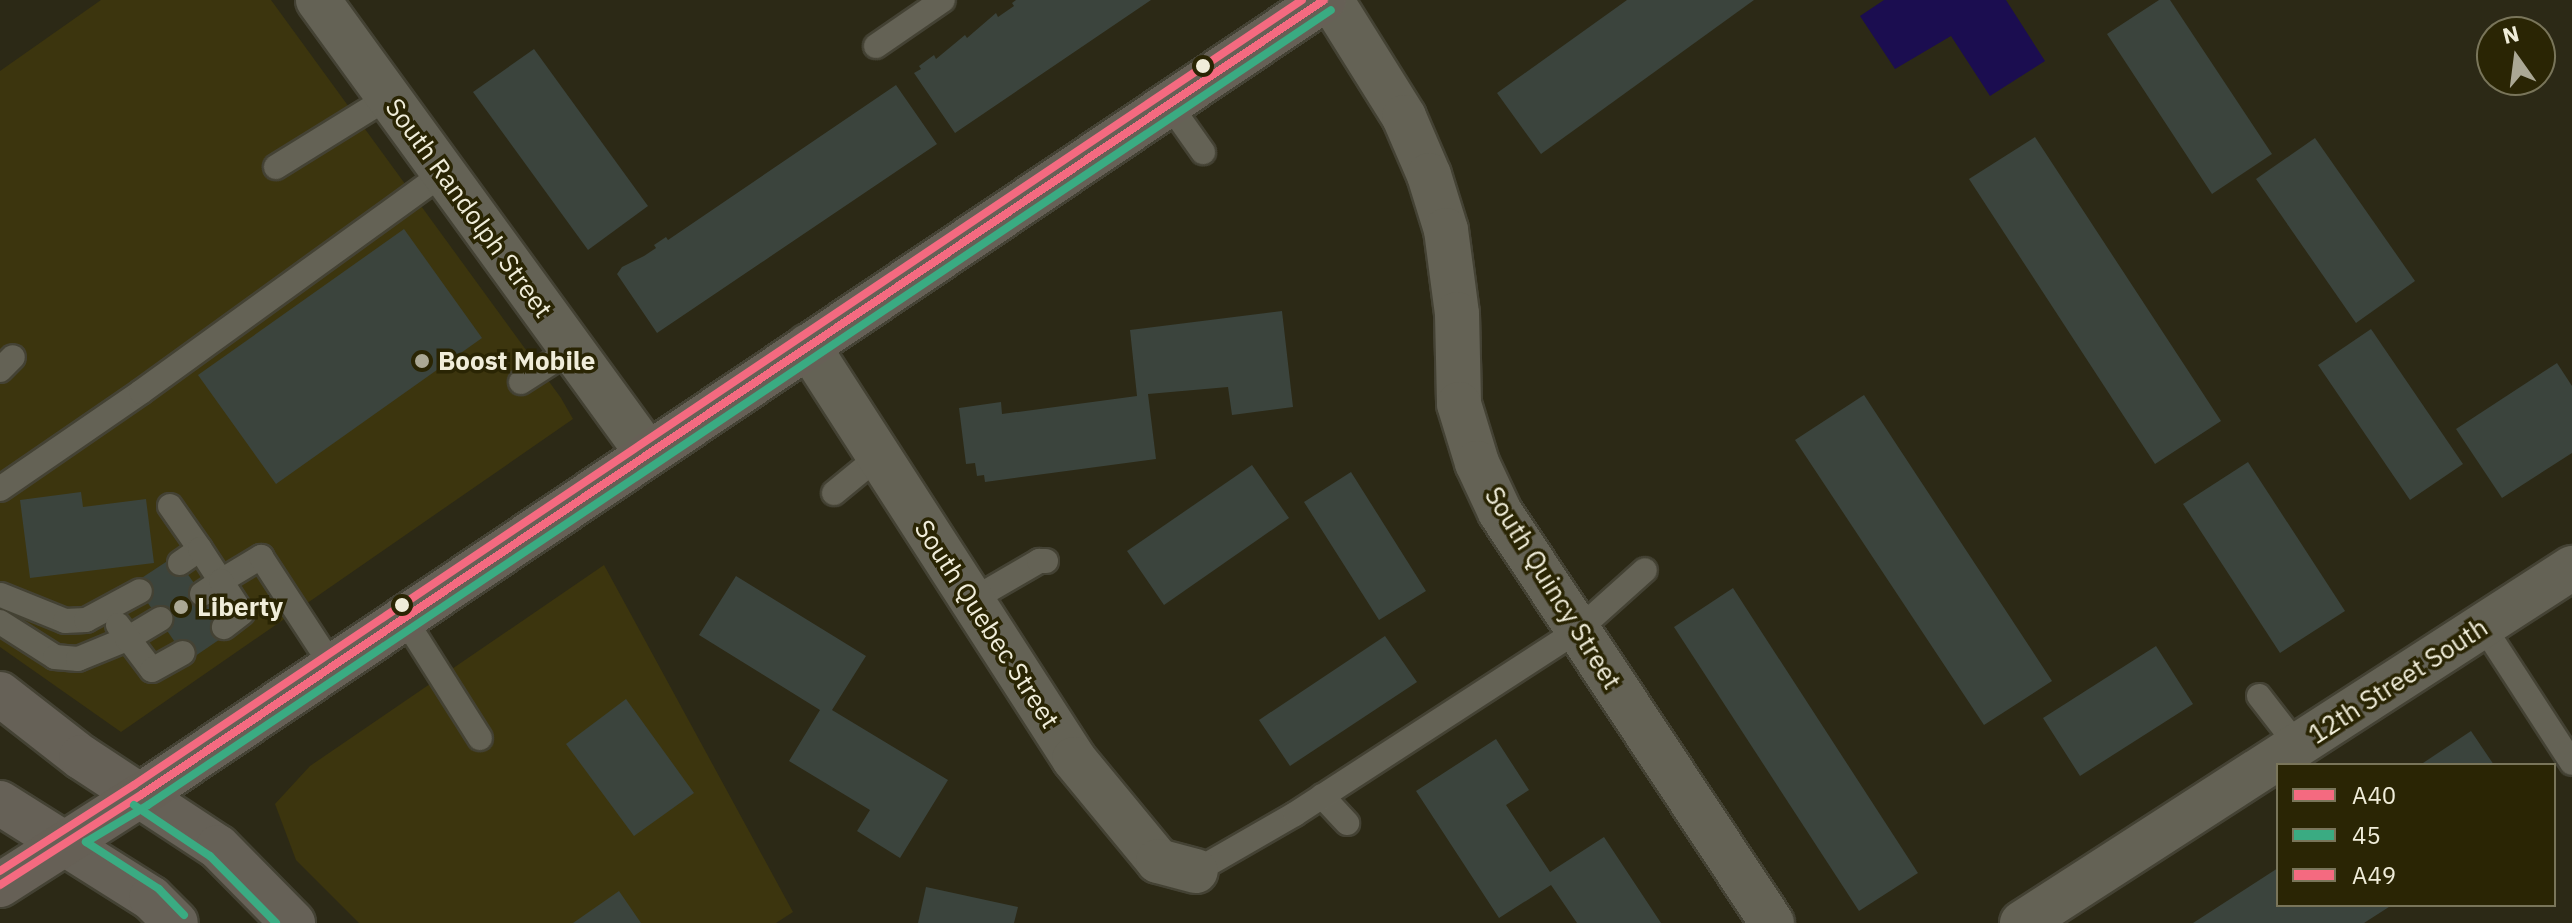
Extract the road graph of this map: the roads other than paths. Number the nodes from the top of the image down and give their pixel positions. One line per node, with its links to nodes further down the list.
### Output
1 (318, 0): 6 (street, South Randolph Street)
2 (943, 0): 5 (lane)
3 (1324, 0): 7 (main road)
4 (1331, 0): 32 (street, South Quincy Street)
5 (876, 46)
6 (389, 97): 9 (lane); 10 (street, South Randolph Street)
7 (1169, 104): 8 (lane); 11 (main road)
8 (1203, 152)
9 (276, 167)
10 (443, 173): 12 (street, South Randolph Street); 16 (lane)
11 (808, 346): 14 (main road); 15 (street, South Quebec Street)
12 (571, 350): 13 (lane); 14 (street, South Randolph Street)
13 (521, 382)
14 (648, 454): 27 (main road)
15 (879, 456): 17 (lane); 25 (street, South Quebec Street)
16 (0, 489)
17 (834, 493)
18 (170, 506): 22 (lane)
19 (1046, 561): 25 (lane)
20 (2572, 568): 30 (street, 12th Street South)
21 (1645, 570): 32 (lane)
22 (211, 588): 31 (lane); 35 (lane)
23 (140, 591): 26 (lane)
24 (0, 595): 26 (lane)
25 (972, 600): 46 (street, South Quebec Street)
26 (108, 610): 33 (lane)
27 (404, 618): 35 (main road); 38 (lane)
28 (160, 619): 33 (lane)
29 (0, 622): 33 (lane)
30 (2483, 626): 39 (street, 12th Street South); 40 (lane)
31 (224, 627)
32 (1577, 631): 42 (lane); 50 (street, South Quincy Street)
33 (127, 639): 34 (lane)
34 (183, 653)
35 (332, 666): 41 (main road)
36 (0, 694): 41 (main road)
37 (2259, 696): 39 (lane)
38 (480, 738)
39 (2297, 745): 51 (street, 12th Street South)
40 (2572, 763)
41 (141, 795): 45 (main road); 49 (main road)
42 (1322, 796): 44 (lane); 46 (lane)
43 (0, 803): 45 (main road)
44 (1347, 823)
45 (63, 842): 47 (main road); 48 (main road)
46 (1196, 871)
47 (0, 885)
48 (176, 923)
49 (293, 923)
50 (1772, 923)
51 (2022, 923)

